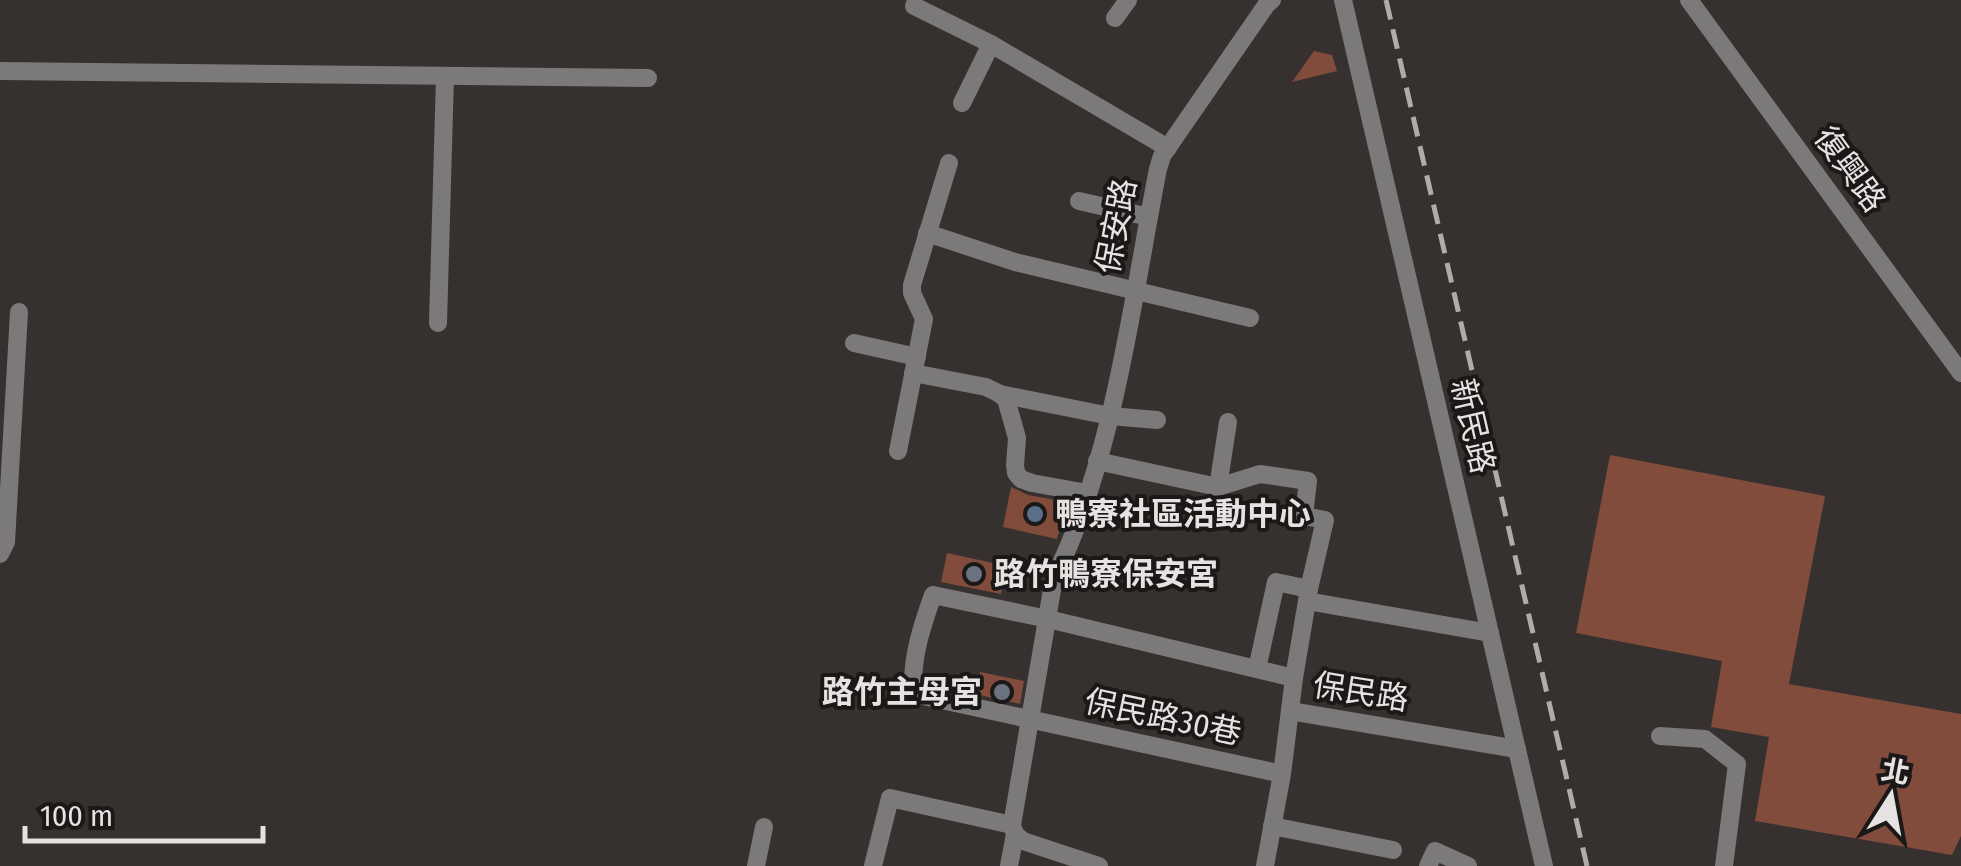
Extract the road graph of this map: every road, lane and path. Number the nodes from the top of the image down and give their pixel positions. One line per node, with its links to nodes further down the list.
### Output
1 (1128, 0): 6 (street)
2 (1272, 0): 12 (street, 保安路)
3 (1343, 0): 35 (street, 新民路)
4 (1689, 0): 23 (street, 復興路)
5 (914, 6): 7 (street)
6 (1115, 18)
7 (991, 44): 11 (street); 12 (street)
8 (0, 71): 9 (street)
9 (445, 76): 10 (street); 20 (street)
10 (648, 78)
11 (962, 103)
12 (1168, 148): 15 (street, 保安路)
13 (949, 163): 16 (street)
14 (1079, 201): 15 (street)
15 (1148, 217): 17 (street, 保安路)
16 (926, 233): 17 (street); 22 (street)
17 (1134, 290): 19 (street); 25 (street, 保安路)
18 (19, 312): 32 (street)
19 (1250, 318)
20 (438, 322)
21 (854, 343): 22 (street)
22 (915, 365): 24 (street); 28 (street)
23 (1961, 373)
24 (1000, 394): 25 (street); 31 (street)
25 (1110, 416): 26 (street); 29 (street, 保安路)
26 (1156, 420)
27 (1228, 422): 30 (street)
28 (898, 451)
29 (1097, 461): 30 (street); 31 (street, 保安路)
30 (1218, 486): 33 (street)
31 (1087, 493): 34 (street, 保安路)
32 (0, 554)
33 (1308, 595): 35 (street); 36 (street); 37 (street)
34 (1048, 619): 36 (street); 39 (street, 保安路); 39 (street)
35 (1490, 633): 41 (street, 新民路)
36 (1257, 669): 37 (street)
37 (1294, 678): 38 (street)
38 (1290, 711): 41 (street, 保民路); 42 (street, 保民路)
39 (1030, 718): 42 (street, 保民路30巷); 45 (street, 保安路)
40 (1660, 736): 55 (street)
41 (1517, 749): 54 (street, 新民路)
42 (1282, 774): 43 (street, 保民路)
43 (1272, 826): 46 (street); 51 (street, 保民路)
44 (764, 827): 47 (street)
45 (1014, 829): 48 (street); 49 (street, 保安路); 50 (street)
46 (1393, 850)
47 (756, 866)
48 (873, 866)
49 (1009, 866)
50 (1098, 866)
51 (1265, 866)
52 (1428, 866): 53 (street)
53 (1468, 866)
54 (1544, 866)
55 (1724, 866)

